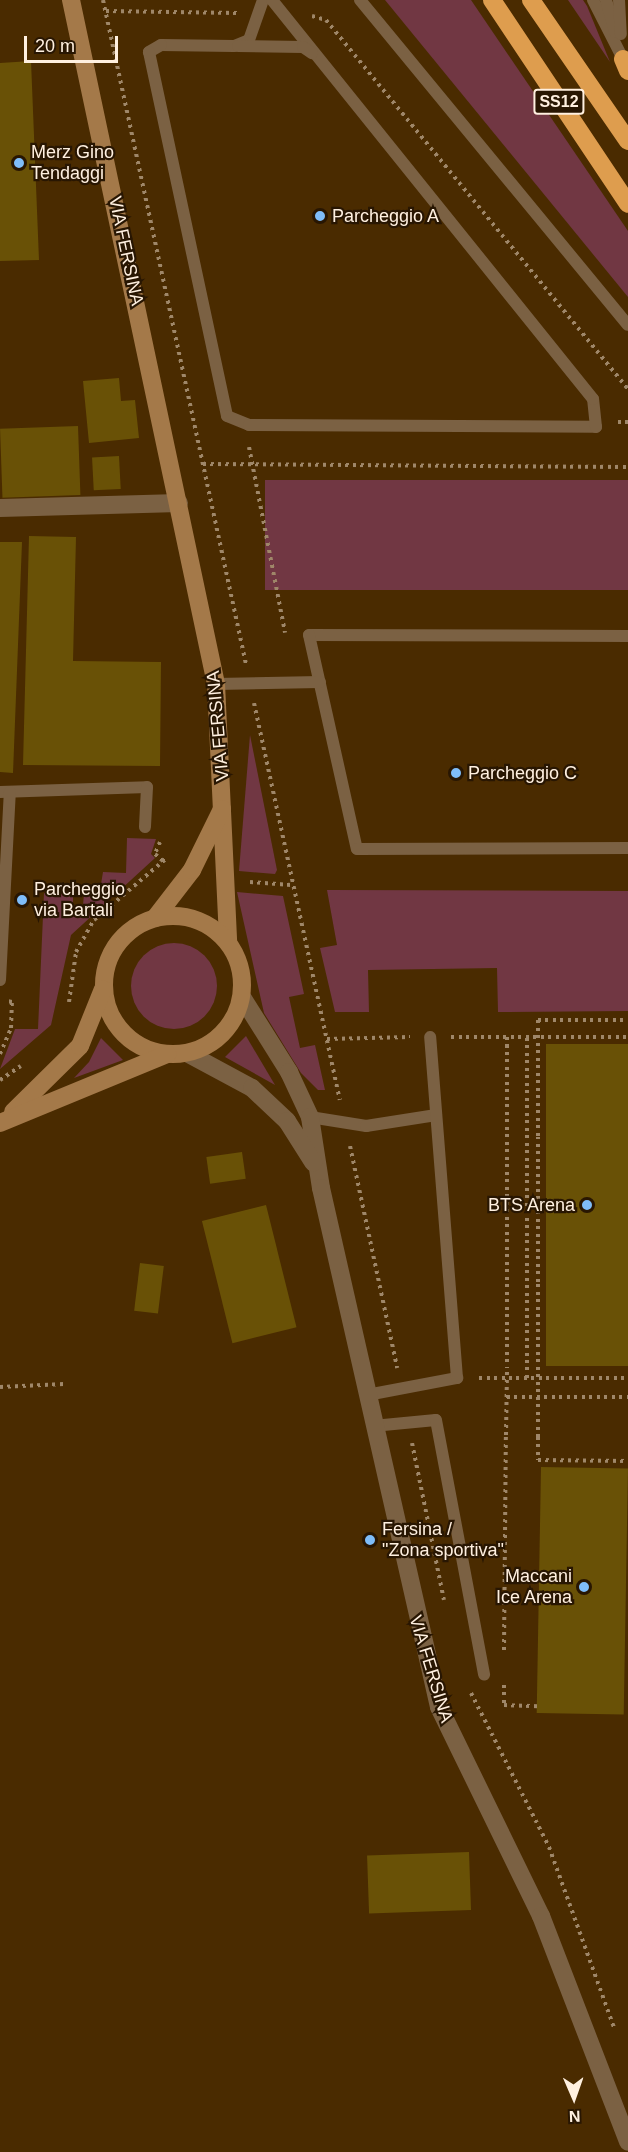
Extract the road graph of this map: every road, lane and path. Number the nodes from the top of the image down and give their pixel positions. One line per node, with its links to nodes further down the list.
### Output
1 (71, 0): 24 (street, VIA FERSINA)
2 (103, 0): 11 (path)
3 (263, 0): 14 (lane)
4 (360, 0): 19 (lane)
5 (492, 0): 18 (highway, SS12)
6 (531, 0): 17 (highway, SS12)
7 (593, 0): 16 (lane)
8 (606, 0): 16 (lane)
9 (619, 0): 16 (lane)
10 (275, 2): 15 (lane)
11 (106, 11): 14 (path); 21 (path)
12 (326, 20): 20 (path)
13 (628, 23): 16 (lane)
14 (237, 45): 15 (lane); 15 (lane)
15 (316, 56)
16 (626, 65)
17 (628, 141)
18 (628, 204)
19 (628, 325)
20 (628, 389)
21 (203, 464): 22 (path); 29 (path)
22 (250, 464): 23 (path); 27 (path)
23 (628, 467)
24 (179, 503): 25 (street); 30 (street, VIA FERSINA)
25 (0, 508)
26 (628, 636): 28 (lane)
27 (286, 637)
28 (320, 682): 29 (lane); 34 (lane)
29 (250, 683): 30 (lane); 37 (path)
30 (216, 684): 32 (street, VIA FERSINA)
31 (5, 792): 33 (lane); 40 (lane)
32 (223, 807): 38 (street, VIA FERSINA); 39 (street, VIA FERSINA)
33 (145, 827)
34 (628, 848)
35 (178, 861): 44 (path)
36 (237, 881): 37 (path)
37 (291, 885): 50 (path)
38 (155, 918): 39 (street); 41 (street)
39 (228, 942): 42 (street)
40 (0, 980)
41 (103, 987): 53 (street); 58 (street)
42 (242, 997): 51 (street); 57 (street, VIA FERSINA)
43 (0, 999): 52 (path)
44 (67, 1011)
45 (628, 1020): 69 (path, bridge)
46 (430, 1037): 47 (path); 50 (path); 56 (lane)
47 (507, 1037): 48 (path); 68 (path, bridge)
48 (527, 1037): 49 (path); 62 (path)
49 (628, 1037)
50 (327, 1039): 59 (path)
51 (187, 1053): 53 (street); 60 (street, VIA FERSINA)
52 (0, 1054)
53 (167, 1054): 58 (street)
54 (28, 1061): 55 (path)
55 (0, 1080)
56 (436, 1115): 59 (lane); 61 (lane)
57 (310, 1117): 59 (lane); 60 (street, VIA FERSINA)
58 (1, 1122)
59 (346, 1124): 66 (path)
60 (317, 1169): 67 (street, VIA FERSINA)
61 (457, 1378): 62 (path); 66 (lane)
62 (527, 1378): 63 (path)
63 (628, 1378)
64 (64, 1384): 65 (path)
65 (0, 1388)
66 (401, 1389): 67 (lane)
67 (367, 1395): 72 (street, VIA FERSINA)
68 (507, 1397): 69 (path); 75 (path, bridge)
69 (537, 1397): 70 (path); 73 (path, bridge)
70 (628, 1397)
71 (407, 1423): 72 (lane); 74 (path); 76 (lane)
72 (374, 1426): 81 (street, VIA FERSINA)
73 (628, 1461)
74 (446, 1606)
75 (504, 1664)
76 (484, 1675)
77 (504, 1676): 79 (path)
78 (466, 1683): 80 (path)
79 (538, 1706)
80 (619, 2041)
81 (628, 2142)

